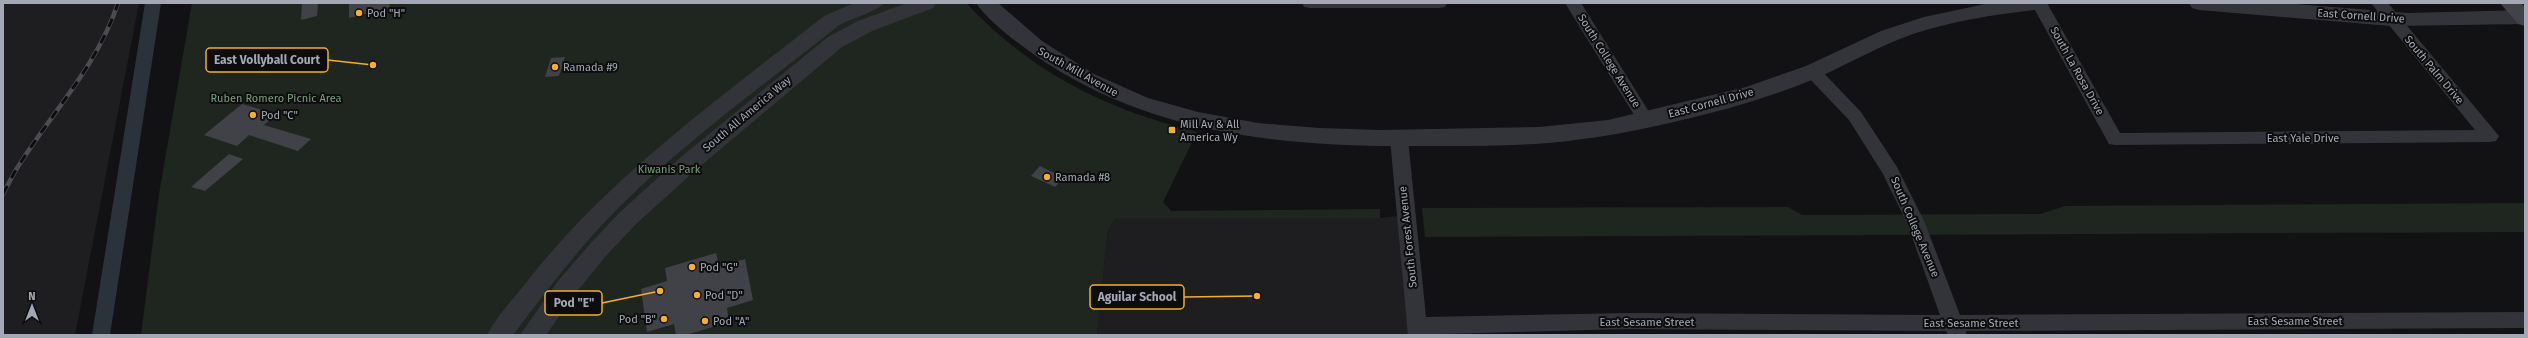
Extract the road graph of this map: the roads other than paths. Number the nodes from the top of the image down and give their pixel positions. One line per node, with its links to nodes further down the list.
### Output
1 (874, 3): 19 (street, South All America Way)
2 (986, 3): 17 (street, South Mill Avenue)
3 (1310, 3): 4 (street)
4 (1439, 3)
5 (1573, 3): 15 (street, South College Avenue)
6 (2034, 3): 14 (street, East Cornell Drive)
7 (2039, 3): 18 (street, South La Rosa Drive)
8 (2199, 3): 13 (street, East Cornell Drive)
9 (2379, 3): 13 (street, South Palm Drive)
10 (2510, 3): 12 (main road)
11 (917, 4): 20 (street, South All America Way)
12 (2525, 18): 13 (street, East Cornell Drive)
13 (2392, 19): 16 (street, South Palm Drive)
14 (1812, 71): 15 (street, East Cornell Drive); 23 (street, South College Avenue)
15 (1646, 119): 17 (street, East Cornell Drive)
16 (2490, 136): 18 (street, East Yale Drive)
17 (1399, 139): 24 (street, South Forest Avenue)
18 (2115, 139)
19 (604, 209): 20 (street); 25 (street, South All America Way)
20 (628, 218): 26 (street, South All America Way)
21 (2525, 320): 23 (street, East Sesame Street)
22 (1630, 328): 23 (street, East Sesame Street); 24 (street, East Sesame Street)
23 (1956, 329)
24 (1418, 330)
25 (499, 335)
26 (532, 335)

